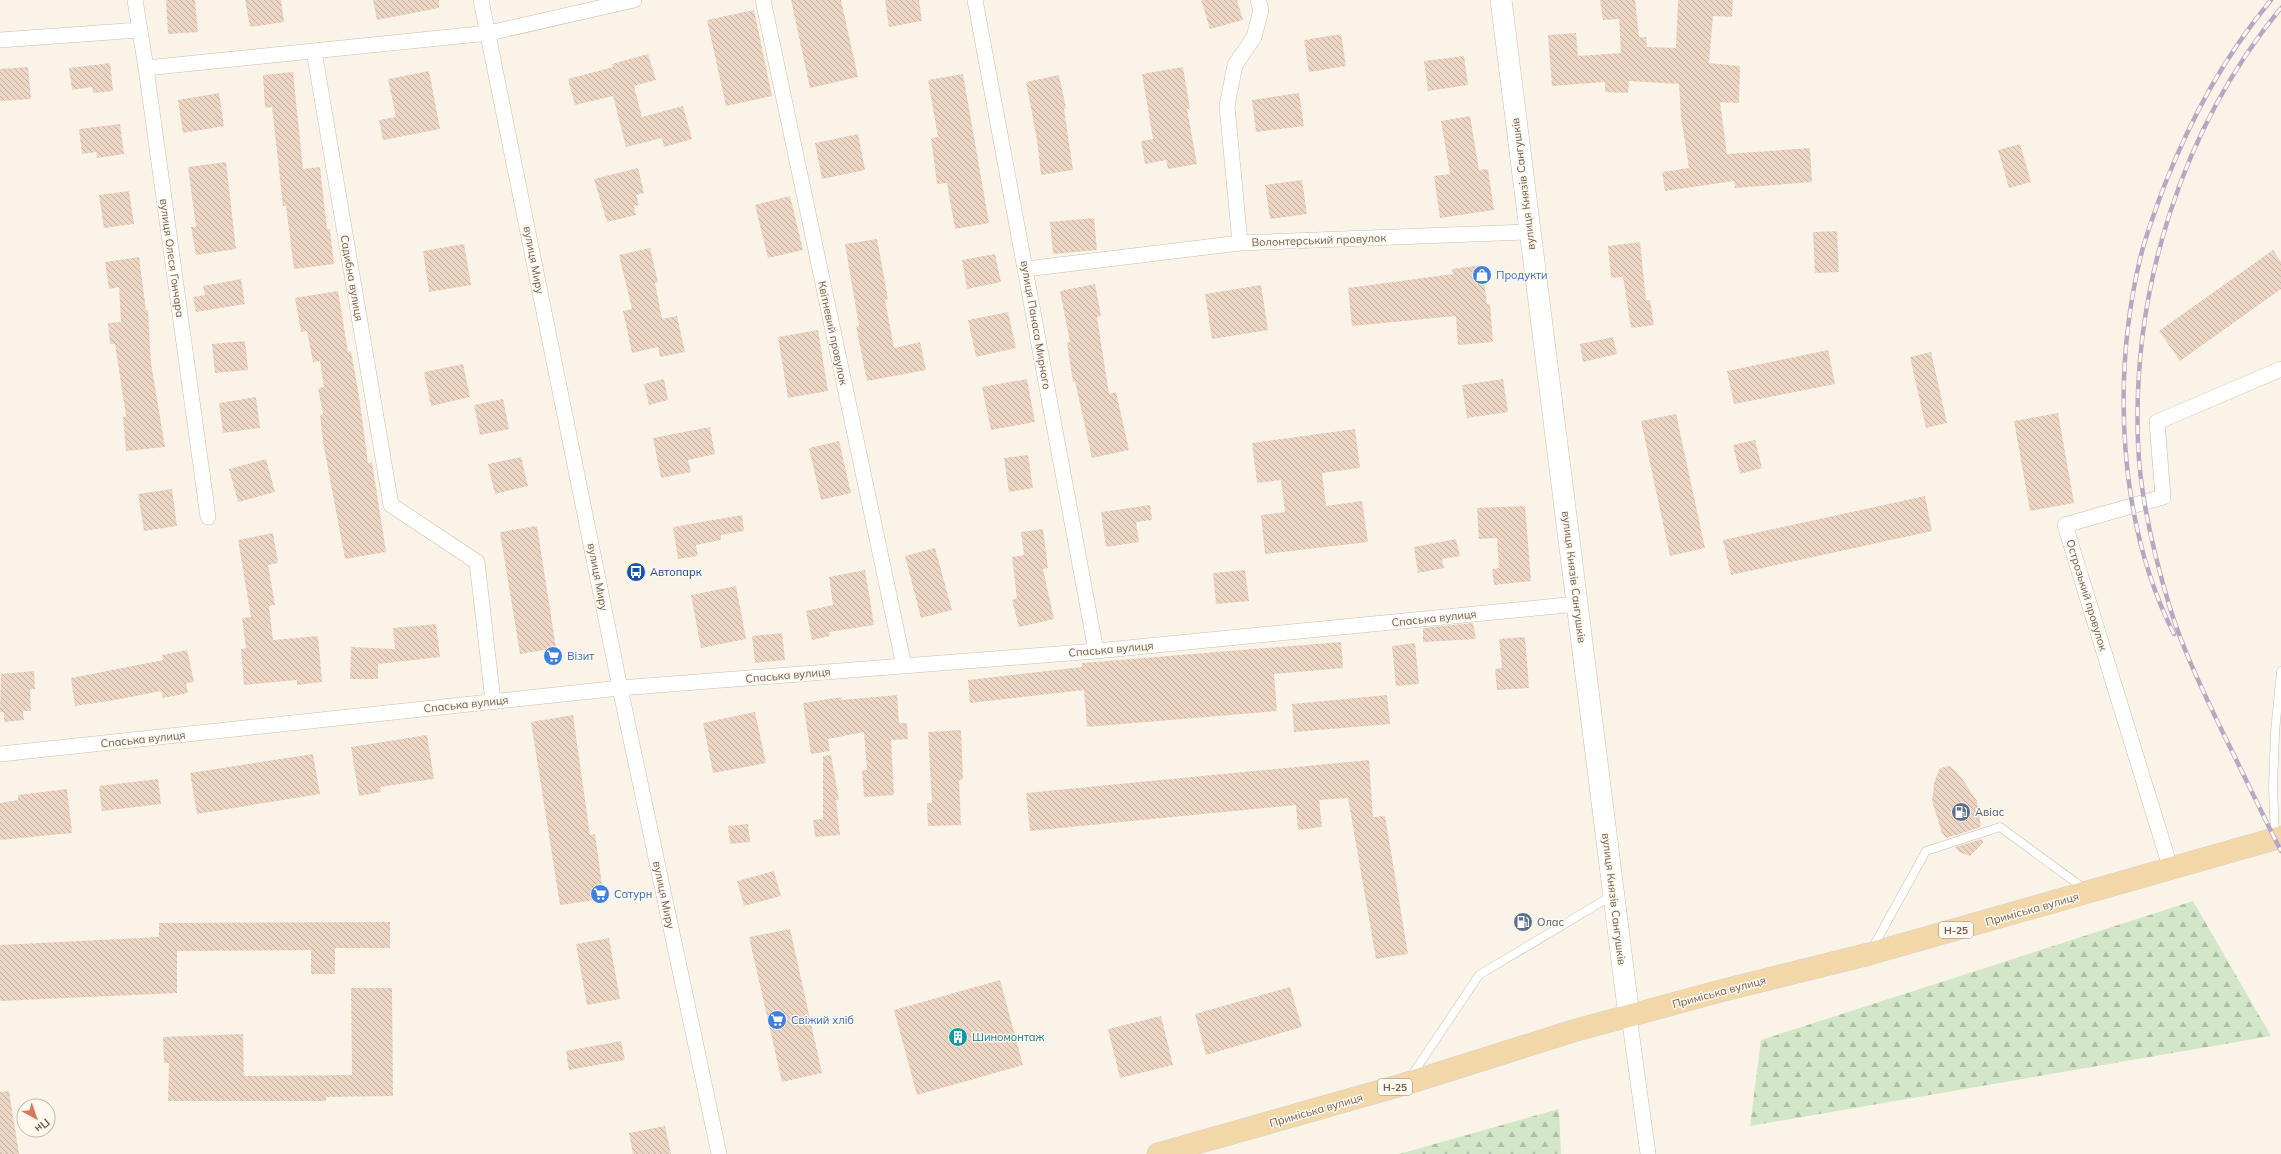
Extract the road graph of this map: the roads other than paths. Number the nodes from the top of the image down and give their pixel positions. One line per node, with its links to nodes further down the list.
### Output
1 (134, 0): 8 (street, вулиця Олеся Гончара)
2 (481, 0): 9 (street, вулиця Миру)
3 (634, 0): 9 (street)
4 (762, 0): 20 (street, Квітневий провулок)
5 (975, 0): 15 (street, вулиця Панаса Мирного)
6 (1258, 0): 14 (street, Волонтерський провулок)
7 (1501, 0): 13 (main road, вулиця Князів Сангушків)
8 (139, 30): 10 (street); 12 (street, вулиця Олеся Гончара)
9 (489, 33): 11 (street); 22 (street, вулиця Миру)
10 (0, 40)
11 (314, 51): 12 (street); 23 (street, Садибна вулиця)
12 (146, 68): 17 (street, вулиця Олеся Гончара)
13 (1529, 232): 14 (street, Волонтерський провулок); 18 (main road, вулиця Князів Сангушків)
14 (1240, 243): 15 (street)
15 (1026, 269): 19 (street, вулиця Панаса Мирного)
16 (2281, 369): 26 (street, Острозький провулок)
17 (208, 517)
18 (1577, 604): 19 (street, Спаська вулиця); 28 (main road, вулиця Князів Сангушків)
19 (1096, 651): 20 (street, Спаська вулиця)
20 (904, 666): 22 (street, Спаська вулиця)
21 (2281, 671): 25 (lane)
22 (620, 688): 23 (street, Спаська вулиця); 32 (street, вулиця Миру)
23 (493, 701): 24 (street, Спаська вулиця)
24 (0, 754)
25 (2278, 838): 26 (main road, Приміська вулиця / Н-25)
26 (2171, 870): 27 (main road, Приміська вулиця / Н-25)
27 (2090, 893): 29 (main road, Приміська вулиця / Н-25); 29 (lane)
28 (1614, 894): 30 (main road, вулиця Князів Сангушків); 31 (lane)
29 (1869, 954): 30 (main road, Приміська вулиця / Н-25)
30 (1629, 1016): 31 (main road, Приміська вулиця / Н-25); 34 (street, вулиця Князів Сангушків)
31 (1405, 1084): 33 (main road, Приміська вулиця / Н-25)
32 (719, 1154)
33 (1158, 1154)
34 (1648, 1154)

